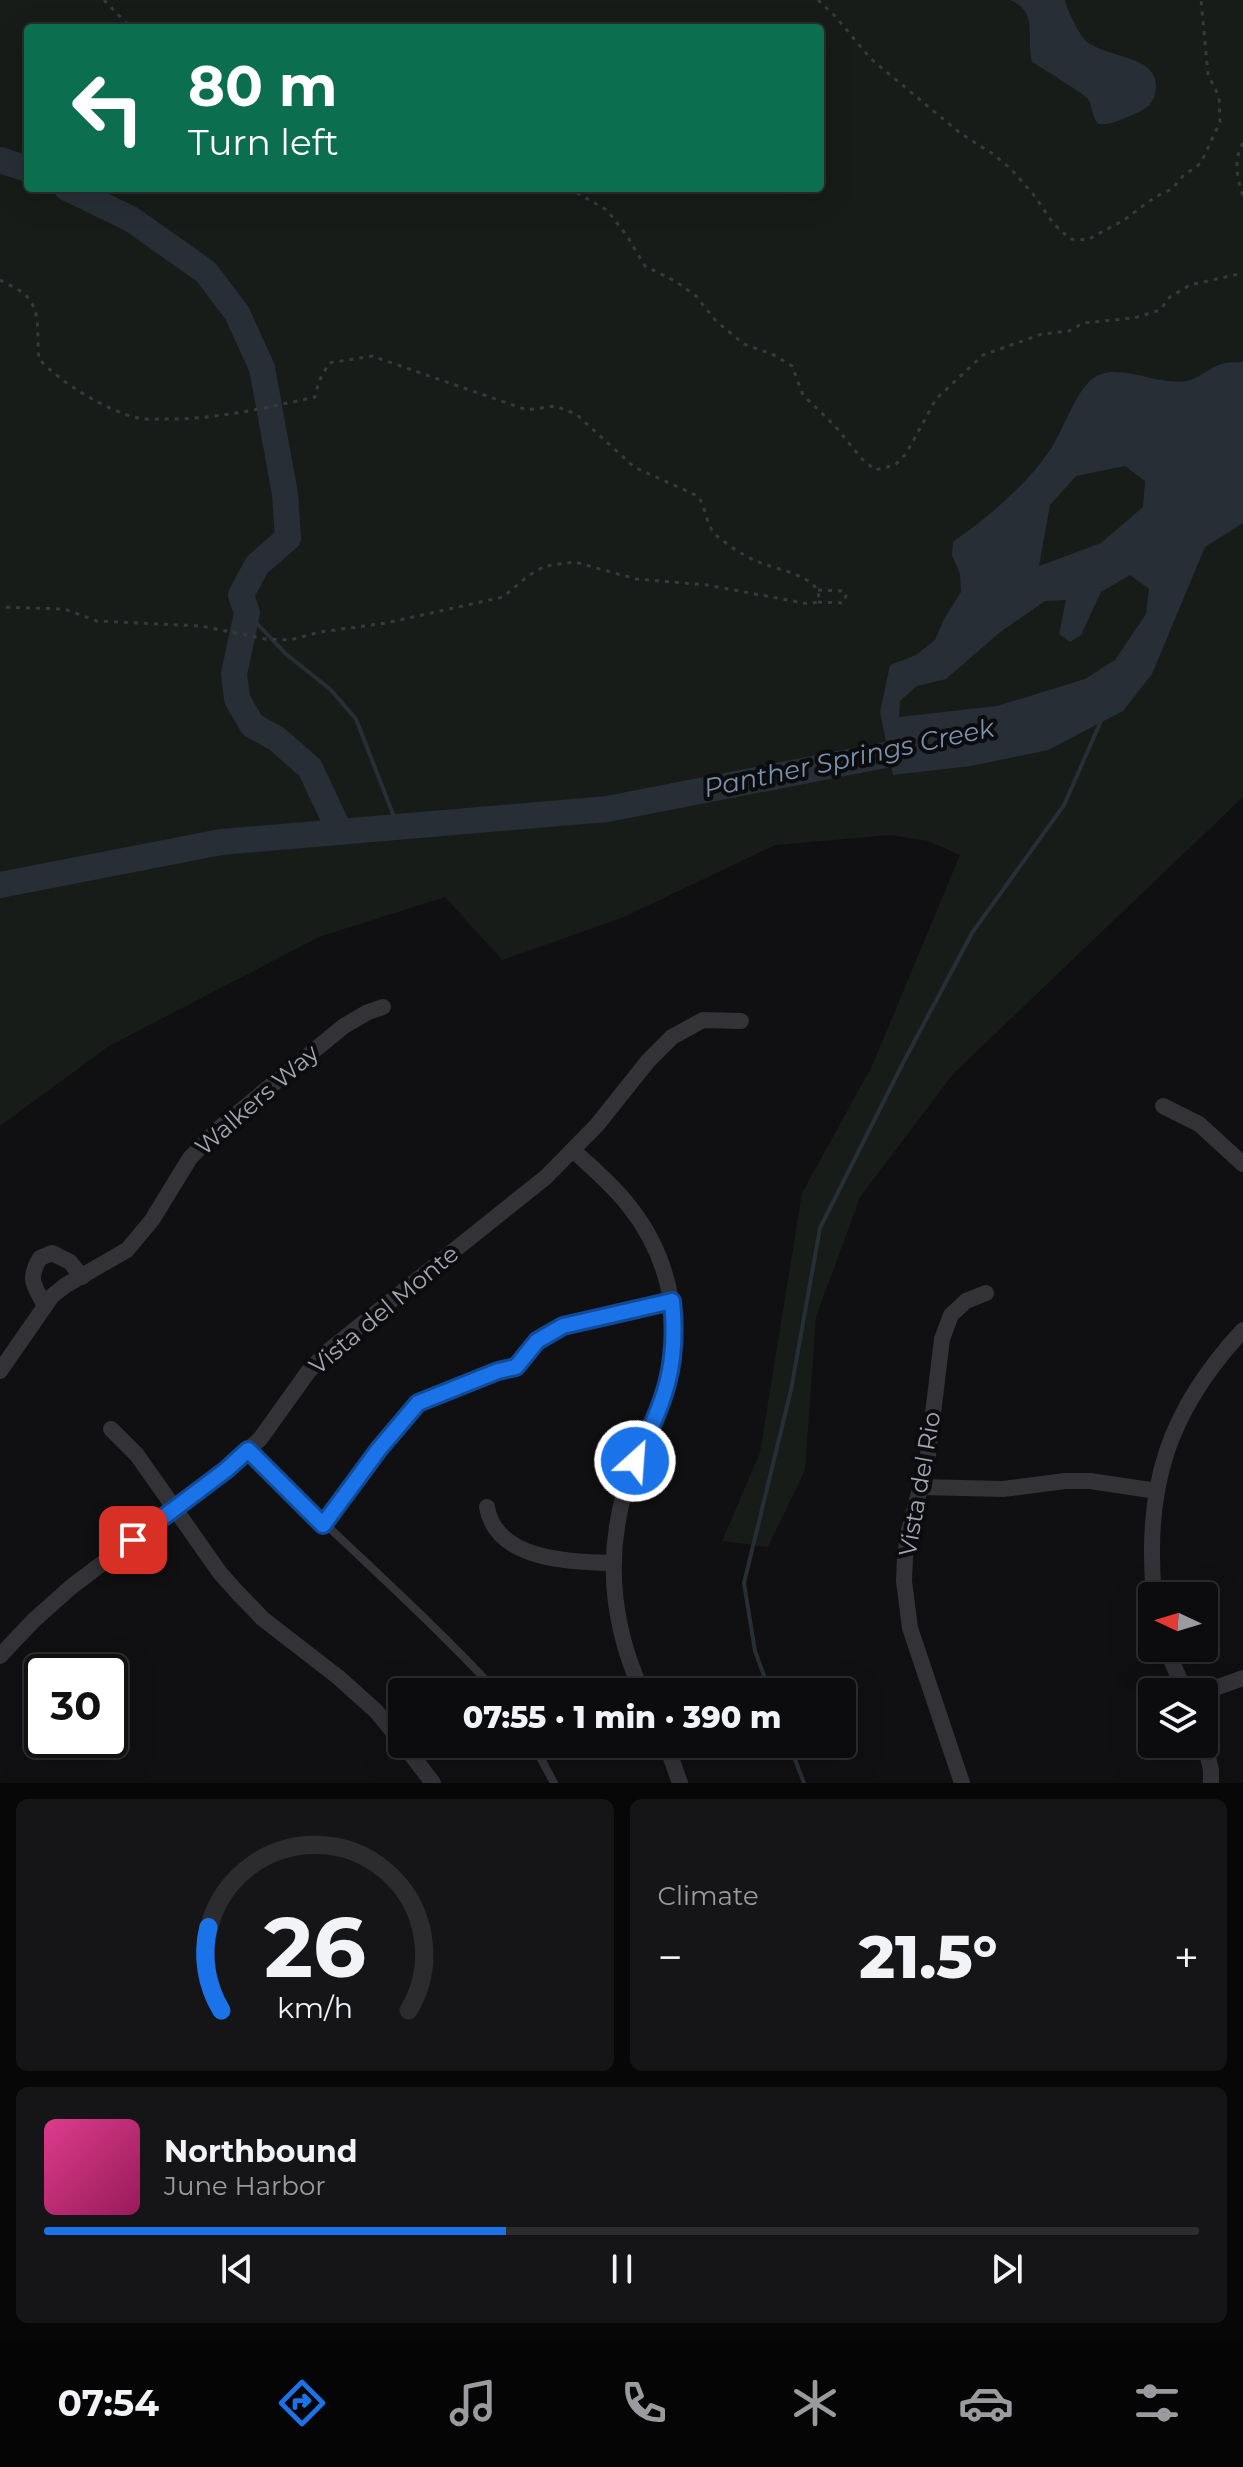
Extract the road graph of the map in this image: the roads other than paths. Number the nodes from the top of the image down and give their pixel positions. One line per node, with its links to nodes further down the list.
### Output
1 (383, 1007): 6 (street, Walkers Way)
2 (741, 1021): 4 (street, Vista del Monte)
3 (1163, 1106): 5 (street)
4 (573, 1150): 8 (street); 13 (street, Vista del Monte)
5 (1243, 1164)
6 (82, 1277): 9 (street, Walkers Way); 9 (street)
7 (986, 1293): 14 (street, Vista del Rio)
8 (672, 1301): 18 (lane); 19 (street)
9 (45, 1306): 11 (street, Walkers Way)
10 (1243, 1330): 15 (street)
11 (0, 1371)
12 (111, 1429): 17 (street)
13 (248, 1450): 17 (street, Vista del Monte); 18 (lane)
14 (920, 1487): 15 (street); 34 (street, Vista del Rio)
15 (1157, 1491): 20 (street)
16 (487, 1507): 19 (street)
17 (175, 1509): 21 (street, Vista del Monte); 26 (street)
18 (323, 1525): 22 (lane)
19 (613, 1563): 23 (street)
20 (1153, 1582)
21 (0, 1656)
22 (484, 1678)
23 (636, 1678)
24 (1243, 1678): 25 (street)
25 (1218, 1687)
26 (388, 1725)
27 (414, 1758): 31 (street)
28 (541, 1758): 32 (lane)
29 (671, 1758): 33 (street)
30 (1208, 1758): 35 (street)
31 (433, 1783)
32 (554, 1783)
33 (680, 1783)
34 (962, 1783)
35 (1211, 1783)

